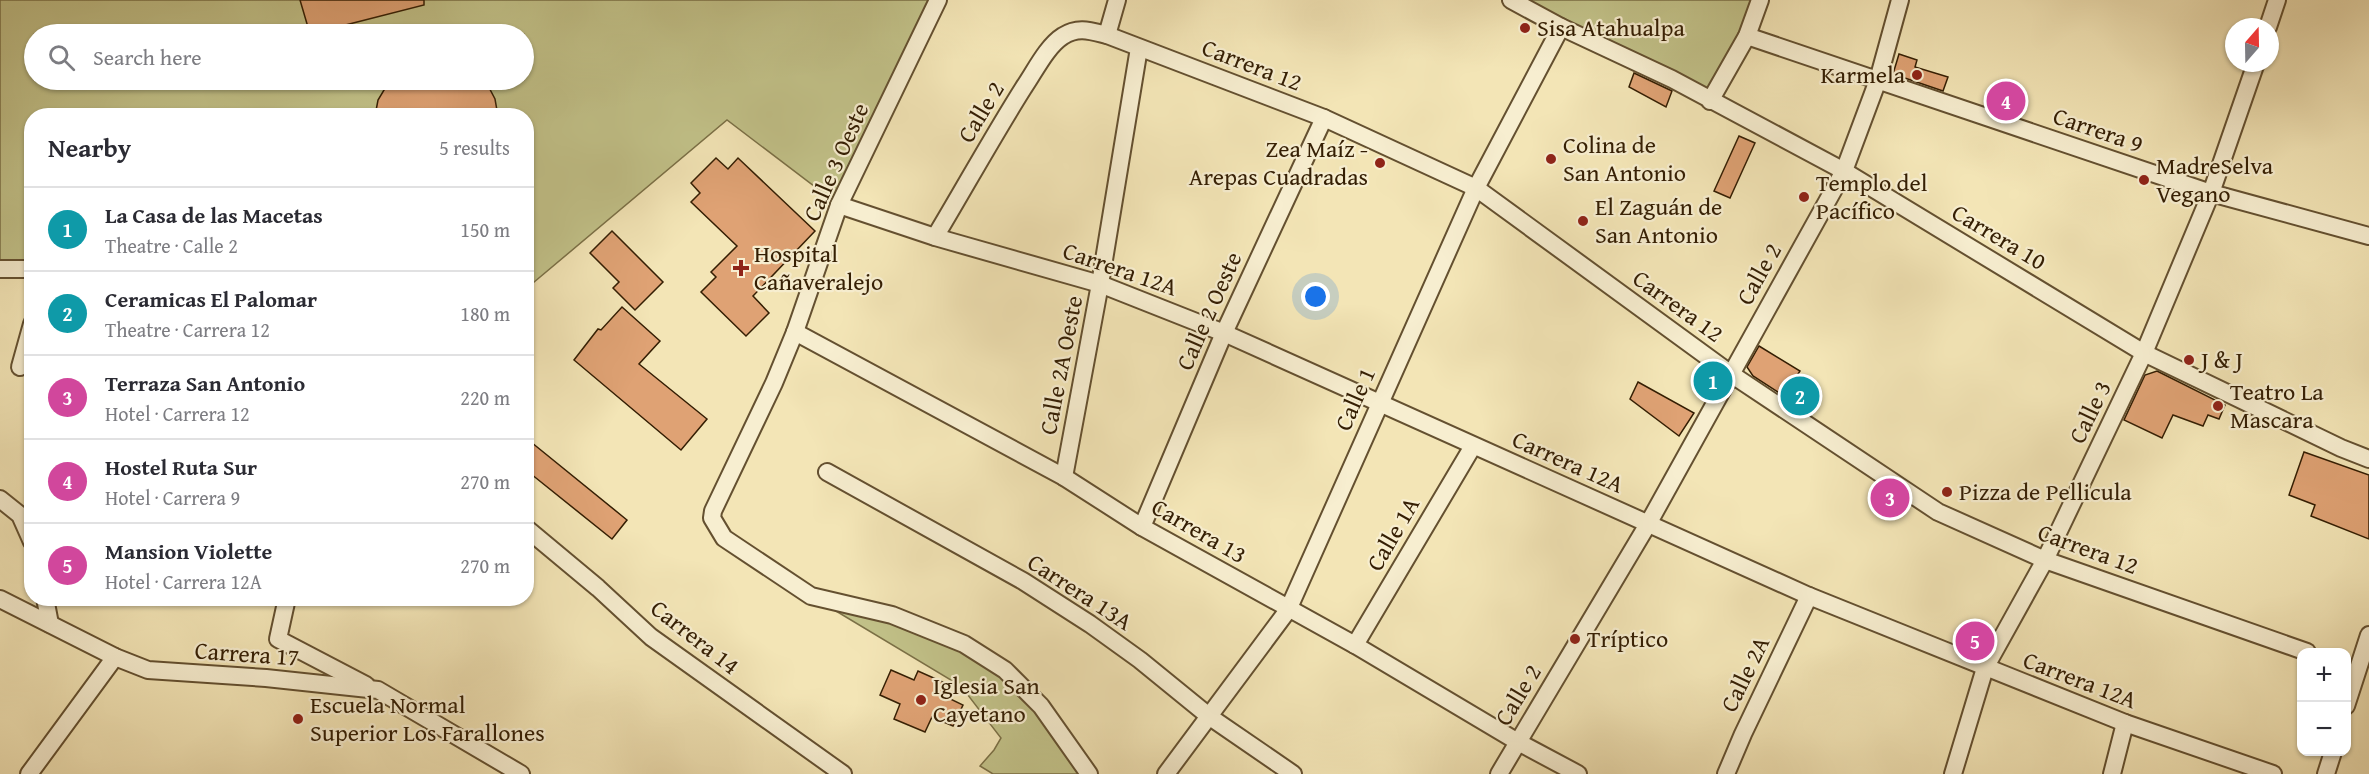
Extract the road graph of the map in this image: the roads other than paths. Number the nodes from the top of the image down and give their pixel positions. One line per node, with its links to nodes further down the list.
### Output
1 (938, 0): 22 (street, Calle 3 Oeste)
2 (1118, 0): 12 (street)
3 (1511, 0): 10 (street, Carrera 10)
4 (1760, 0): 13 (street)
5 (1892, 0): 9 (street)
6 (1900, 0): 9 (street, Calle 2)
7 (2277, 0): 8 (street)
8 (2271, 18)
9 (1893, 20): 16 (street, Calle 2)
10 (1561, 27): 17 (street, Carrera 10); 20 (street, Calle 1)
11 (1084, 30): 12 (street, Carrera 12); 24 (street, Calle 2)
12 (1107, 35): 14 (street, Carrera 12)
13 (1747, 36): 16 (street, Carrera 9); 17 (street)
14 (1139, 48): 18 (street, Carrera 12); 27 (street, Calle 2A Oeste)
15 (2253, 72): 21 (street, Calle 3)
16 (1878, 80): 19 (street, Calle 2); 21 (street, Carrera 9)
17 (1710, 101): 19 (street, Carrera 10)
18 (1324, 118): 20 (street, Carrera 12); 29 (street, Calle 2 Oeste)
19 (1844, 171): 31 (street, Carrera 10); 33 (street, Calle 2)
20 (1476, 188): 33 (street, Carrera 12); 34 (street, Calle 1)
21 (2211, 193): 23 (street, Carrera 9); 31 (street, Calle 3)
22 (839, 205): 24 (street, Carrera 12A); 28 (street, Calle 3 Oeste)
23 (2369, 236)
24 (935, 237): 27 (street, Carrera 12A)
25 (0, 269): 26 (street)
26 (24, 269)
27 (1100, 284): 29 (street, Carrera 12A); 38 (street, Calle 2A Oeste)
28 (795, 332): 38 (street, Carrera 13); 66 (street, Calle 3 Oeste)
29 (1224, 333): 34 (street, Carrera 12A); 42 (street, Calle 2 Oeste)
30 (24, 353): 32 (street)
31 (2144, 353): 36 (street, Carrera 10); 44 (street, Calle 3)
32 (20, 367)
33 (1731, 374): 41 (street, Calle 2); 44 (street, Carrera 12)
34 (1379, 404): 35 (street, Carrera 12A); 49 (street, Calle 1)
35 (1473, 446): 41 (street, Carrera 12A); 52 (street, Calle 1A)
36 (2369, 459)
37 (826, 472): 59 (street, Carrera 13A)
38 (1064, 477): 42 (street, Carrera 13)
39 (0, 499): 40 (street)
40 (24, 524)
41 (1648, 524): 45 (street, Carrera 12A); 61 (street, Calle 2)
42 (1142, 527): 49 (street, Carrera 13)
43 (534, 535): 65 (street, Carrera 14)
44 (2045, 560): 53 (street, Carrera 12); 55 (street, Calle 3)
45 (1809, 596): 55 (street, Carrera 12A); 71 (street, Calle 2A)
46 (0, 599): 50 (street, Carrera 17)
47 (47, 606): 50 (street)
48 (285, 606): 57 (street, Carrera 17)
49 (1288, 610): 52 (street, Carrera 13); 59 (street, Calle 1)
50 (50, 624): 54 (street, Carrera 17)
51 (2369, 635): 56 (street)
52 (1355, 645): 61 (street, Carrera 13)
53 (2297, 648)
54 (115, 657): 57 (street, Carrera 17); 64 (street)
55 (1985, 668): 60 (street, Carrera 12A); 72 (street, Calle 3)
56 (2358, 670): 58 (street)
57 (378, 690): 63 (street, Carrera 17)
58 (2347, 702)
59 (1210, 717): 67 (street, Calle 1); 68 (street, Carrera 13A)
60 (2125, 723): 73 (street); 74 (street, Carrera 12A)
61 (1518, 742): 69 (street, Calle 2); 70 (street, Carrera 13)
62 (2332, 756): 75 (street)
63 (517, 773)
64 (29, 774)
65 (843, 774)
66 (1089, 774)
67 (1166, 774)
68 (1293, 774)
69 (1500, 774)
70 (1578, 774)
71 (1726, 774)
72 (1953, 774)
73 (2112, 774)
74 (2273, 774)
75 (2326, 774)

